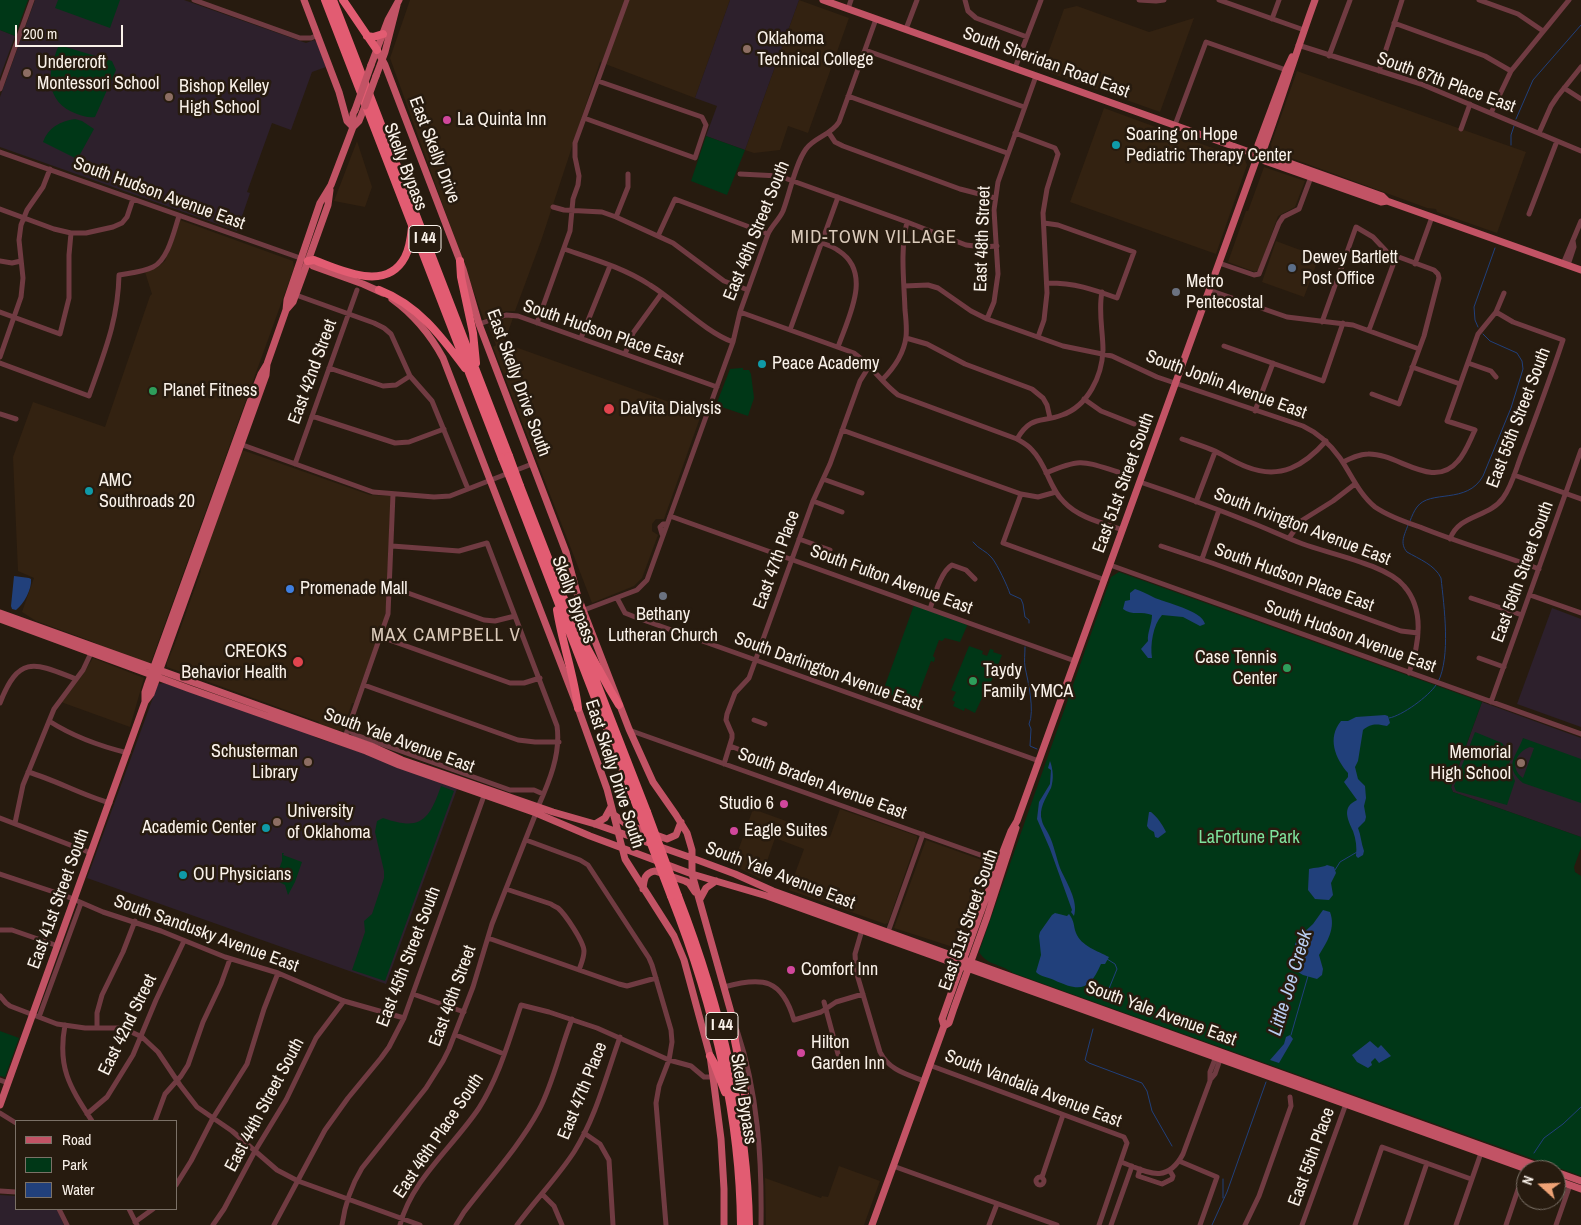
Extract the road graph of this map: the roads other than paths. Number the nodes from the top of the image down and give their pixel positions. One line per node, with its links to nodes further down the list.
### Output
1 (32, 0): 48 (street)
2 (194, 0): 32 (street)
3 (304, 0): 32 (main road)
4 (325, 0): 87 (highway, Skelly Bypass / I 44)
5 (333, 0): 144 (highway, Skelly Bypass / I 44)
6 (343, 0): 33 (highway)
7 (627, 0): 46 (street)
8 (823, 0): 24 (main road, South Sheridan Road East)
9 (851, 0): 24 (street)
10 (917, 0): 28 (street)
11 (964, 0): 34 (street)
12 (1041, 0): 34 (street)
13 (1139, 0): 14 (street)
14 (1164, 0)
15 (1219, 0): 22 (street)
16 (1279, 0): 26 (street)
17 (1315, 0): 29 (main road, East 51st Street South)
18 (1350, 0): 38 (street)
19 (1402, 0): 27 (street)
20 (1479, 0): 30 (street)
21 (1569, 0): 30 (street)
22 (1227, 1): 26 (street)
23 (398, 2): 31 (main road, East 41st Street South); 39 (main road, East 41st Street South)
24 (848, 9): 25 (main road, South Sheridan Road East)
25 (876, 19): 28 (main road, South Sheridan Road East); 37 (street, East 46th Street South)
26 (1272, 19): 29 (street)
27 (1394, 23): 43 (street); 44 (street)
28 (906, 29): 41 (main road, South Sheridan Road East)
29 (1304, 30): 35 (main road, East 51st Street South)
30 (1543, 31): 44 (street)
31 (383, 34): 33 (highway); 36 (main road, East 41st Street South)
32 (318, 35): 56 (main road)
33 (367, 36): 36 (highway)
34 (1027, 37): 41 (street)
35 (1298, 46): 38 (street, South 67th Place East); 42 (main road, East 51st Street South)
36 (377, 50): 39 (main road, East Skelly Drive); 56 (main road, East 41st Street South, bridge)
37 (865, 50): 49 (street, East 46th Street South); 52 (street)
38 (1329, 56): 43 (street, South 67th Place East)
39 (382, 60): 56 (main road, East 41st Street South, bridge); 99 (main road, East Skelly Drive)
40 (1581, 67): 47 (street)
41 (1015, 68): 45 (main road, South Sheridan Road East)
42 (1289, 71): 55 (street); 65 (main road, East 51st Street South)
43 (1379, 71): 51 (street, South 67th Place East)
44 (1511, 71): 53 (street)
45 (1036, 76): 52 (street, East 48th Street); 55 (main road, South Sheridan Road East)
46 (598, 81): 54 (street); 54 (street)
47 (1564, 88): 50 (street); 60 (street)
48 (0, 89)
49 (848, 96): 58 (street, East 46th Street South); 64 (street)
50 (1581, 99)
51 (1470, 104): 53 (street, South 67th Place East); 57 (street)
52 (1024, 107): 59 (street, East 48th Street)
53 (1491, 113): 60 (street, South 67th Place East)
54 (584, 118): 78 (street)
55 (1175, 125): 65 (main road, South Sheridan Road East)
56 (353, 127): 96 (main road, East 41st Street South)
57 (1461, 129)
58 (829, 133): 71 (street, East 46th Street South); 73 (street)
59 (1015, 133): 64 (street, East 48th Street); 86 (street)
60 (1539, 133): 61 (street, South 67th Place East)
61 (1557, 141): 62 (street, South 67th Place East); 79 (street)
62 (1581, 151)
63 (0, 152): 66 (street, South Hudson Avenue East)
64 (1007, 153): 73 (street, East 48th Street)
65 (1258, 155): 69 (main road, South Sheridan Road East); 70 (main road, South Sheridan Road East); 100 (main road, East 51st Street South)
66 (50, 169): 74 (street, South Hudson Avenue East); 83 (street)
67 (628, 174): 81 (street)
68 (740, 174): 71 (street)
69 (1327, 176): 70 (main road); 75 (main road, South Sheridan Road East)
70 (1311, 178): 75 (main road, South Sheridan Road East); 100 (street)
71 (793, 180): 72 (street); 90 (street, East 46th Street South)
72 (838, 197): 85 (street); 92 (street)
73 (995, 198): 93 (street, East 48th Street)
74 (134, 199): 80 (street, South Hudson Avenue East); 88 (street)
75 (1387, 201): 82 (main road, South Sheridan Road East)
76 (553, 207): 78 (street)
77 (0, 210): 83 (street)
78 (572, 210): 81 (street); 94 (street)
79 (1529, 214)
80 (179, 216): 96 (street, South Hudson Avenue East); 139 (street)
81 (616, 217): 91 (street)
82 (1432, 217): 101 (street); 102 (main road, South Sheridan Road East)
83 (23, 218): 88 (street); 98 (street)
84 (1581, 220): 89 (street)
85 (907, 222): 93 (street); 106 (street)
86 (1044, 223): 105 (street); 111 (street)
87 (412, 227): 96 (highway); 144 (highway, Skelly Bypass / I 44)
88 (71, 233): 120 (street)
89 (1579, 233): 102 (street)
90 (768, 234): 91 (street); 109 (street, East 46th Street South)
91 (658, 236): 109 (street)
92 (822, 243): 126 (street); 133 (street)
93 (997, 246): 121 (street, East 48th Street)
94 (564, 249): 103 (street); 122 (street)
95 (1396, 257): 101 (street); 123 (street); 127 (street)
96 (304, 260): 108 (main road, East Skelly Drive South); 114 (main road, East 41st Street South); 115 (main road, East 41st Street South)
97 (0, 261): 98 (street)
98 (21, 261): 120 (street)
99 (460, 261): 125 (main road, East Skelly Drive South); 144 (highway)
100 (1219, 263): 110 (main road, East 51st Street South)
101 (1415, 264): 134 (street)
102 (1565, 265): 104 (main road, South Sheridan Road East)
103 (610, 266): 113 (street); 129 (street)
104 (1581, 270)
105 (1048, 283): 111 (street); 128 (street)
106 (904, 286): 121 (street, South Joplin Avenue East); 130 (street)
107 (357, 290): 119 (street, East 42nd Street)
108 (379, 290): 144 (highway); 174 (main road, East Skelly Drive South)
109 (748, 290): 117 (street, East 46th Street South)
110 (1209, 290): 123 (street); 148 (main road, East 51st Street South)
111 (1102, 292): 135 (street)
112 (1504, 292): 118 (street)
113 (662, 293): 131 (street); 136 (street)
114 (296, 295): 115 (main road, East 41st Street South); 119 (street)
115 (286, 310): 164 (main road, East 41st Street South)
116 (0, 312): 120 (street)
117 (740, 312): 126 (street); 131 (street, East 46th Street South)
118 (1496, 312): 138 (street); 172 (street, East 55th Street South)
119 (349, 314): 143 (street, East 42nd Street); 145 (street)
120 (15, 318): 137 (street)
121 (987, 319): 128 (street, South Joplin Avenue East)
122 (537, 322): 125 (street, South Hudson Place East); 129 (street, South Hudson Place East)
123 (1322, 322): 124 (street)
124 (1343, 323): 127 (street); 140 (street)
125 (479, 324): 169 (main road, East Skelly Drive South)
126 (790, 330): 133 (street)
127 (1370, 330): 134 (street)
128 (1038, 337): 135 (street, South Joplin Avenue East)
129 (581, 338): 136 (street, South Hudson Place East)
130 (906, 338): 147 (street); 156 (street)
131 (733, 342): 150 (street, East 46th Street South)
132 (1224, 346): 140 (street)
133 (838, 347): 141 (street)
134 (1419, 348): 142 (street)
135 (1102, 353): 148 (street, South Joplin Avenue East); 152 (street)
136 (625, 354): 150 (street, South Hudson Place East)
137 (0, 357)
138 (1468, 362): 146 (street); 149 (street)
139 (0, 363)
140 (1273, 363): 153 (street)
141 (870, 365): 147 (street); 160 (street, East 47th Place)
142 (1412, 367): 149 (street); 151 (street)
143 (329, 368): 145 (street); 155 (street, East 42nd Street)
144 (474, 375): 177 (highway, Skelly Bypass / I 44, bridge)
145 (410, 376): 159 (street)
146 (1496, 377)
147 (882, 380): 161 (street)
148 (1176, 383): 153 (street, South Joplin Avenue East); 175 (main road, East 51st Street South)
149 (1460, 384): 167 (street)
150 (717, 387): 189 (street, East 46th Street South)
151 (1372, 394)
152 (1084, 399): 156 (street); 158 (street)
153 (1255, 411): 163 (street, South Joplin Avenue East)
154 (0, 414): 157 (street)
155 (312, 416): 159 (street); 168 (street, East 42nd Street)
156 (1050, 418): 161 (street)
157 (16, 420)
158 (1134, 424)
159 (444, 429): 178 (street)
160 (842, 430): 173 (street, East 47th Place); 183 (street)
161 (1017, 439): 171 (street)
162 (1182, 439): 166 (street)
163 (1326, 441): 166 (street); 167 (street, South Joplin Avenue East)
164 (238, 443): 168 (street); 224 (main road, East 41st Street South)
165 (1581, 450): 181 (street, East 56th Street South)
166 (1215, 452): 186 (street)
167 (1343, 462): 176 (street, South Joplin Avenue East)
168 (295, 464): 182 (street)
169 (532, 464): 174 (street); 209 (main road, East Skelly Drive South)
170 (1118, 472): 171 (street)
171 (1046, 473): 179 (street)
172 (1514, 475): 181 (street); 193 (street, East 55th Street South)
173 (823, 479): 180 (street); 185 (street, East 47th Place)
174 (490, 480): 178 (street); 233 (main road, East Skelly Drive South)
175 (1140, 482): 186 (street, South Irvington Avenue East); 190 (main road, East 51st Street South)
176 (1355, 484): 191 (street); 193 (street, South Joplin Avenue East)
177 (517, 487): 204 (highway, Skelly Bypass / I 44); 215 (highway, Skelly Bypass / I 44)
178 (468, 488): 182 (street)
179 (1056, 492): 183 (street); 190 (street)
180 (862, 493)
181 (1566, 493): 184 (street); 200 (street, East 56th Street South)
182 (394, 494): 194 (street)
183 (1021, 494): 202 (street)
184 (1581, 499)
185 (813, 501): 188 (street); 192 (street, East 47th Place)
186 (1196, 502): 187 (street, South Irvington Avenue East)
187 (1220, 510): 191 (street, South Irvington Avenue East); 198 (street)
188 (842, 512)
189 (670, 516): 197 (street, South Fulton Avenue East); 206 (street, East 46th Street South)
190 (1122, 530): 199 (main road, East 51st Street South)
191 (1289, 538): 216 (street, South Irvington Avenue East)
192 (799, 539): 196 (street); 197 (street, East 47th Place)
193 (1450, 539): 200 (street, South Joplin Avenue East)
194 (392, 546): 203 (street); 213 (street)
195 (1161, 546): 198 (street, South Hudson Place East)
196 (830, 550)
197 (792, 559): 208 (street, South Fulton Avenue East); 220 (street, East 47th Place)
198 (1202, 559): 216 (street, South Hudson Place East)
199 (1110, 566): 202 (main road, East 51st Street South); 223 (street, South Hudson Avenue East)
200 (1539, 568): 205 (street, East 56th Street South)
201 (975, 579): 208 (street)
202 (1105, 580): 221 (main road, East 51st Street South)
203 (390, 590): 213 (street); 217 (street)
204 (555, 595): 233 (highway); 252 (highway, Skelly Bypass / I 44)
205 (1530, 595): 211 (street); 212 (street, East 56th Street South)
206 (617, 598): 209 (street, East 46th Street South); 220 (street, South Darlington Avenue East)
207 (1471, 598): 212 (street)
208 (930, 609): 221 (street, South Fulton Avenue East)
209 (584, 610): 232 (main road, East Skelly Drive South)
210 (0, 613): 224 (main road, South Yale Avenue East)
211 (1581, 613)
212 (1522, 615): 222 (street, East 56th Street South)
213 (515, 616): 225 (street)
214 (0, 619): 218 (main road, South Yale Avenue East)
215 (572, 620): 232 (highway); 252 (highway, Skelly Bypass / I 44)
216 (1418, 633): 223 (street, South Irvington Avenue East)
217 (381, 637): 225 (street); 227 (street)
218 (91, 653): 224 (main road, South Yale Avenue East); 226 (street)
219 (1480, 658): 222 (street)
220 (755, 660): 241 (street, East 47th Place); 244 (street, South Darlington Avenue East)
221 (1075, 661): 244 (main road, East 51st Street South)
222 (1504, 667): 229 (street, East 56th Street South)
223 (1409, 672): 229 (street, South Hudson Avenue East)
224 (155, 673): 228 (main road, South Yale Avenue East); 231 (main road, South Yale Avenue East); 242 (main road, East 41st Street South)
225 (540, 678): 240 (street)
226 (76, 679): 230 (street); 235 (street)
227 (364, 685): 239 (street); 240 (street)
228 (245, 701): 231 (main road); 239 (main road, South Yale Avenue East)
229 (1491, 702): 238 (street, South Hudson Avenue East)
230 (0, 703)
231 (235, 704): 239 (main road, South Yale Avenue East)
232 (619, 705): 237 (main road, East Skelly Drive South)
233 (578, 708): 251 (main road, East Skelly Drive South)
234 (754, 720): 236 (street)
235 (49, 721): 242 (street); 246 (street)
236 (766, 724)
237 (629, 729): 245 (street, South Braden Avenue East); 255 (main road, East Skelly Drive South)
238 (1581, 734)
239 (345, 736): 247 (main road, South Yale Avenue East); 248 (street, South Yale Avenue East)
240 (559, 742): 248 (street)
241 (730, 746): 243 (street); 245 (street, East 47th Place)
242 (128, 753): 249 (main road, East 41st Street South)
243 (754, 755)
244 (1039, 762): 263 (main road, East 51st Street South)
245 (724, 764): 258 (street, South Braden Avenue East)
246 (28, 772): 249 (street); 254 (street)
247 (485, 792): 250 (main road, South Yale Avenue East); 288 (street, East 45th Street South)
248 (543, 794): 250 (street)
249 (110, 803): 261 (main road, East 41st Street South)
250 (537, 810): 256 (main road, South Yale Avenue East); 259 (street, East 46th Street); 260 (main road, South Yale Avenue East)
251 (612, 811): 255 (main road); 256 (main road); 257 (main road, East Skelly Drive South)
252 (643, 812): 270 (highway, Skelly Bypass / I 44, bridge)
253 (0, 818): 254 (street)
254 (15, 822): 261 (street)
255 (681, 822): 262 (main road, East Skelly Drive South)
256 (595, 824): 257 (main road, South Yale Avenue East)
257 (617, 832): 260 (main road, East Skelly Drive South); 262 (main road, South Yale Avenue East)
258 (923, 834): 263 (street, South Braden Avenue East); 277 (street)
259 (526, 840): 267 (street, East 46th Street); 286 (street)
260 (621, 847): 264 (main road, South Yale Avenue East); 268 (main road, East Skelly Drive South)
261 (91, 853): 271 (main road, East 41st Street South)
262 (692, 858): 264 (main road, East Skelly Drive South); 269 (main road, South Yale Avenue East)
263 (1002, 863): 282 (main road, East 51st Street South); 283 (main road, East 51st Street South)
264 (692, 874): 266 (main road, South Yale Avenue East); 272 (main road, East Skelly Drive South)
265 (0, 876): 271 (street, South Sandusky Avenue East)
266 (716, 881): 269 (main road, South Yale Avenue East); 272 (main road)
267 (506, 889): 278 (street, East 46th Street); 284 (street)
268 (643, 889): 272 (main road); 308 (main road, East Skelly Drive South)
269 (757, 889): 273 (main road, South Yale Avenue East)
270 (675, 896): 319 (highway, Skelly Bypass / I 44); 330 (highway, Skelly Bypass / I 44)
271 (78, 901): 274 (street, South Sandusky Avenue East); 280 (main road, East 41st Street South); 295 (street, East 41st Street South)
272 (700, 901): 287 (main road, East Skelly Drive South)
273 (820, 911): 276 (main road, South Yale Avenue East); 277 (main road, South Yale Avenue East)
274 (135, 922): 279 (street, South Sandusky Avenue East); 301 (street)
275 (0, 930): 280 (street)
276 (862, 930): 277 (main road, South Yale Avenue East); 289 (street, South Vandalia Avenue East)
277 (887, 935): 282 (main road, South Yale Avenue East)
278 (488, 938): 284 (street); 294 (street, East 46th Street)
279 (184, 941): 281 (street, South Sandusky Avenue East); 303 (street, East 42nd Street)
280 (58, 946): 295 (main road, East 41st Street South)
281 (230, 959): 285 (street, South Sandusky Avenue East); 313 (street)
282 (962, 962): 283 (main road, South Yale Avenue East); 300 (main road, East 51st Street South)
283 (970, 965): 300 (main road, East 51st Street South); 307 (main road, South Yale Avenue East)
284 (579, 970): 286 (street)
285 (278, 973): 291 (street, South Sandusky Avenue East); 323 (street)
286 (656, 978): 309 (street)
287 (724, 987): 293 (street); 298 (main road, East Skelly Drive South)
288 (413, 994): 294 (street); 296 (street, East 45th Street South)
289 (863, 994): 293 (street); 314 (street, South Vandalia Avenue East)
290 (0, 996): 295 (street)
291 (344, 1001): 296 (street, South Sandusky Avenue East); 328 (street, East 44th Street South)
292 (824, 1002): 293 (street)
293 (826, 1009): 306 (street)
294 (464, 1012): 302 (street, East 46th Street)
295 (36, 1016): 299 (street); 315 (main road, East 41st Street South)
296 (404, 1018): 343 (street, East 45th Street South)
297 (572, 1019): 304 (street); 305 (street, East 46th Place South); 366 (street)
298 (734, 1023): 330 (highway); 374 (street, East Skelly Drive South)
299 (65, 1025): 301 (street); 321 (street)
300 (944, 1026): 310 (main road, East 51st Street South)
301 (97, 1028): 303 (street)
302 (456, 1035): 305 (street); 353 (street, East 46th Street)
303 (142, 1036): 313 (street); 321 (street, East 42nd Street)
304 (620, 1037): 309 (street); 327 (street, East 47th Place)
305 (504, 1054): 358 (street, East 46th Place South)
306 (838, 1054)
307 (1219, 1055): 317 (main road, South Yale Avenue East); 332 (street)
308 (710, 1056): 311 (main road, East Skelly Drive South); 319 (highway)
309 (669, 1060): 311 (street); 370 (street)
310 (930, 1064): 314 (main road, East 51st Street South); 322 (street, South Vandalia Avenue East)
311 (713, 1077): 371 (main road, East Skelly Drive South)
312 (0, 1080): 315 (street)
313 (177, 1080): 323 (street); 325 (street)
314 (924, 1081): 336 (main road, East 51st Street South)
315 (8, 1083): 318 (main road, East 41st Street South)
316 (1290, 1097): 381 (street)
317 (1347, 1101): 329 (main road, South Yale Avenue East); 334 (main road, South Yale Avenue East); 382 (street, East 55th Place)
318 (0, 1105)
319 (730, 1108): 372 (highway, Skelly Bypass / I 44)
320 (0, 1113): 326 (street)
321 (87, 1114): 324 (street)
322 (1063, 1115): 331 (street, South Vandalia Avenue East); 341 (street)
323 (213, 1118): 328 (street); 345 (street)
324 (91, 1120)
325 (155, 1120)
326 (15, 1122)
327 (584, 1133): 351 (street, East 47th Place); 369 (street)
328 (255, 1151): 343 (street); 361 (street, East 44th Street South)
329 (1481, 1153): 335 (main road, South Yale Avenue East); 342 (street)
330 (746, 1162): 373 (highway, Skelly Bypass / I 44)
331 (1121, 1162): 337 (street); 378 (street)
332 (1182, 1162): 339 (street); 380 (street)
333 (1427, 1163): 342 (street); 383 (street); 384 (street)
334 (1516, 1163)
335 (1516, 1164)
336 (893, 1166): 354 (street); 375 (main road, East 51st Street South)
337 (1132, 1166): 338 (street); 379 (street)
338 (1140, 1170): 339 (street); 339 (street)
339 (1170, 1170)
340 (1566, 1176): 344 (main road)
341 (1042, 1177)
342 (1471, 1179): 385 (street)
343 (298, 1181): 353 (street); 362 (street, East 45th Street South)
344 (1581, 1181)
345 (178, 1183)
346 (1566, 1183): 347 (main road)
347 (1570, 1184): 348 (main road); 387 (street)
348 (1581, 1188)
349 (0, 1191): 350 (street)
350 (15, 1192)
351 (542, 1194): 367 (street, East 47th Place); 368 (street)
352 (1516, 1197): 386 (street)
353 (348, 1199): 358 (street); 363 (street, East 46th Street)
354 (996, 1204): 376 (street); 377 (street)
355 (60, 1210): 360 (street)
356 (130, 1210): 359 (street)
357 (153, 1210): 359 (street)
358 (402, 1219): 364 (street, East 46th Place South); 365 (street)
359 (136, 1223)
360 (67, 1225)
361 (213, 1225)
362 (274, 1225)
363 (342, 1225)
364 (400, 1225)
365 (420, 1225)
366 (456, 1225)
367 (517, 1225)
368 (562, 1225)
369 (613, 1225)
370 (666, 1225)
371 (724, 1225)
372 (741, 1225)
373 (749, 1225)
374 (761, 1225)
375 (872, 1225)
376 (989, 1225)
377 (1056, 1225)
378 (1099, 1225)
379 (1111, 1225)
380 (1200, 1225)
381 (1245, 1225)
382 (1302, 1225)
383 (1355, 1225)
384 (1406, 1225)
385 (1456, 1225)
386 (1506, 1225)
387 (1556, 1225)

